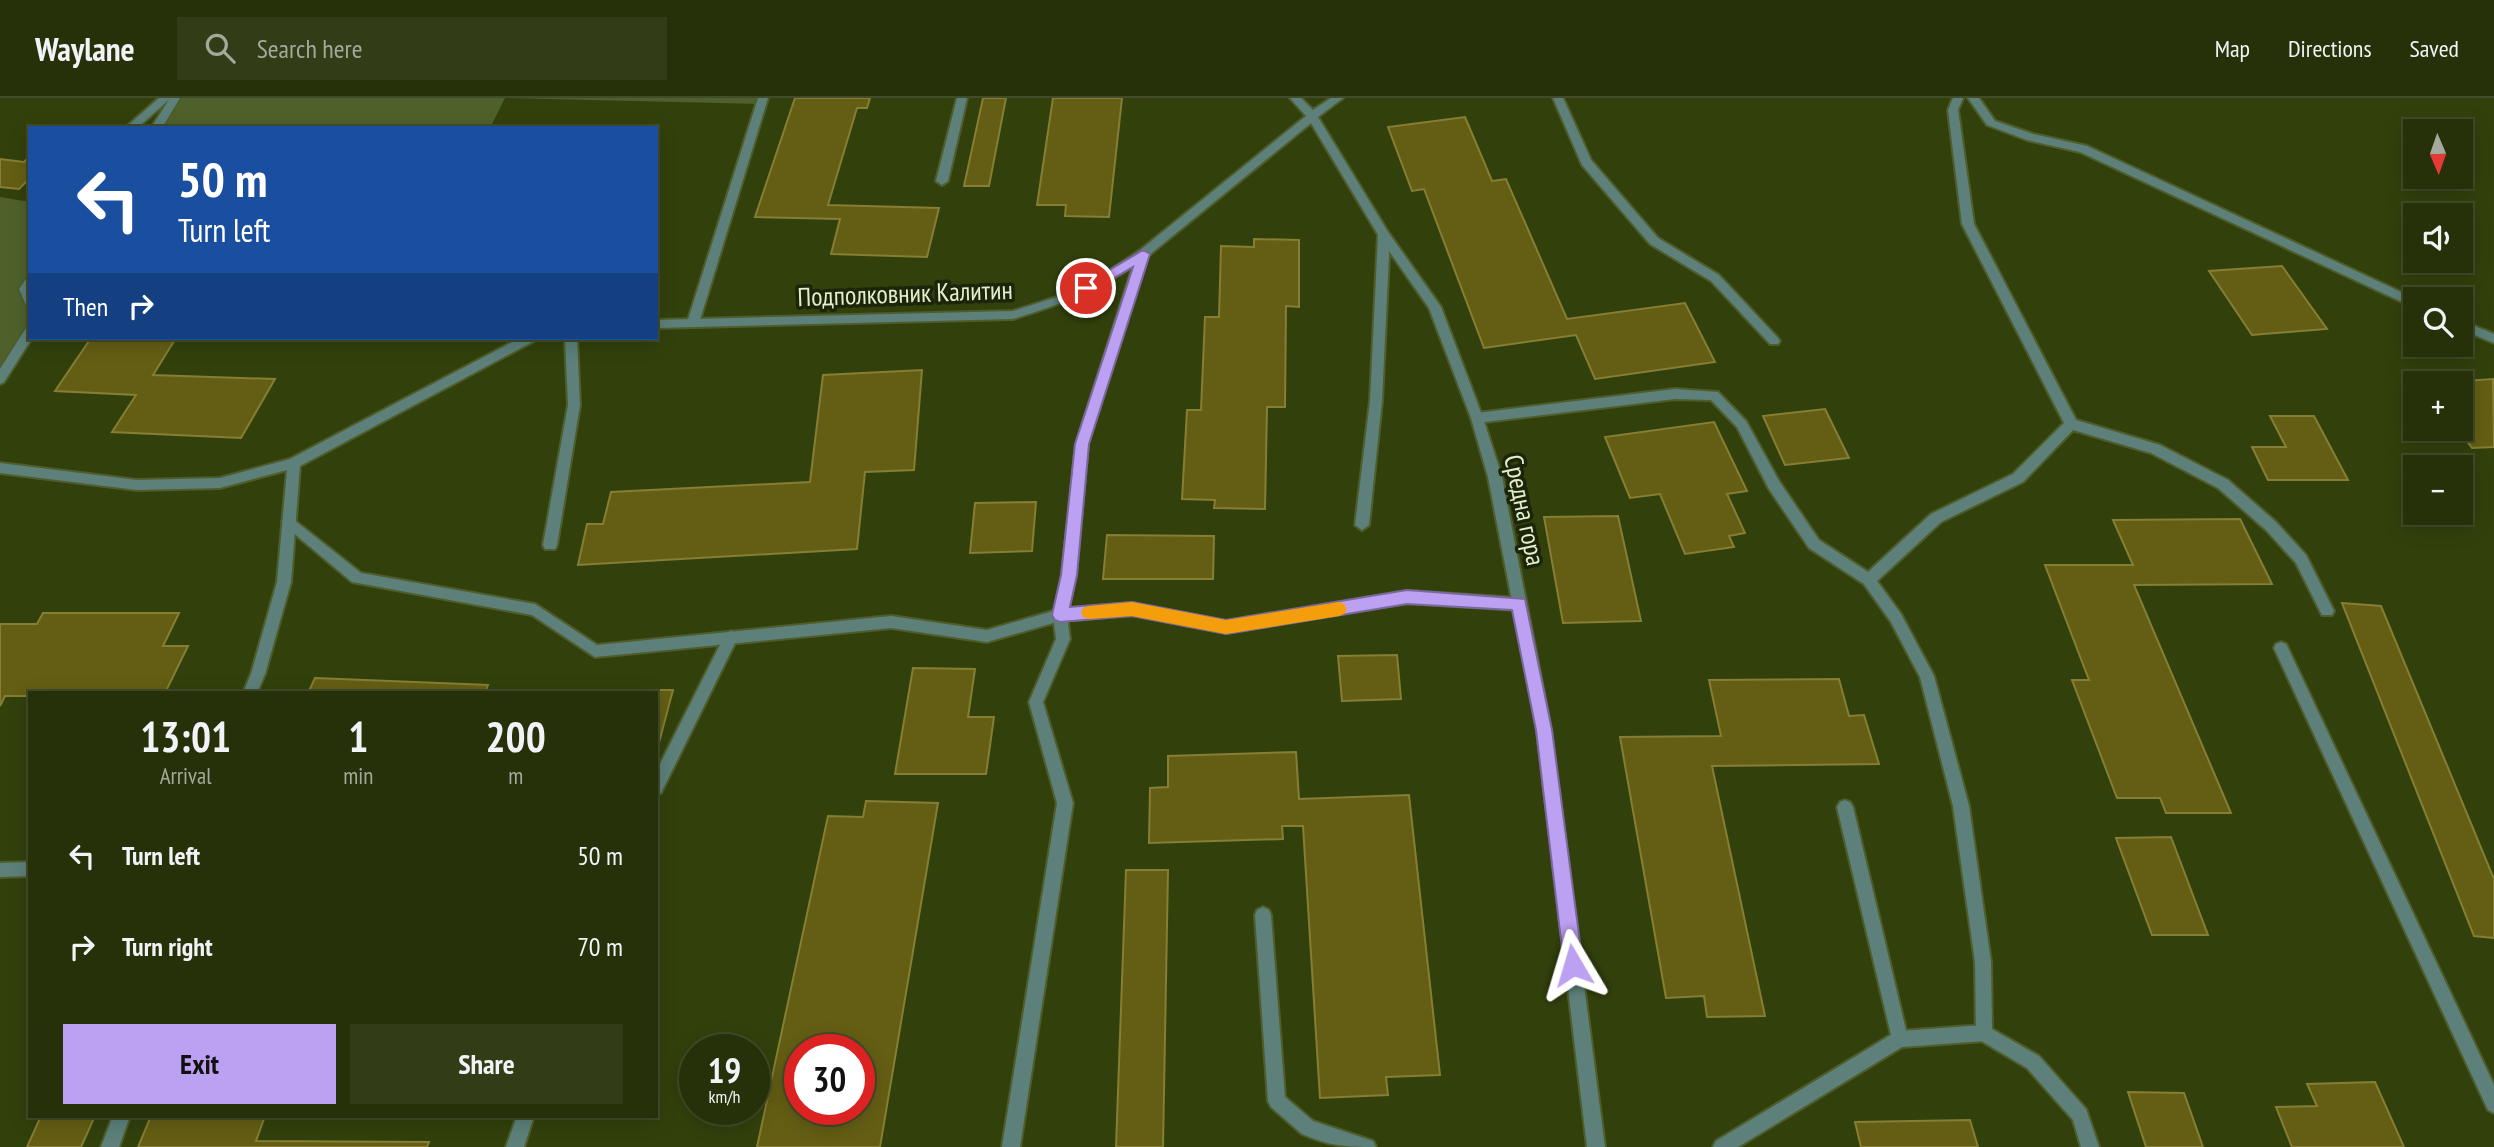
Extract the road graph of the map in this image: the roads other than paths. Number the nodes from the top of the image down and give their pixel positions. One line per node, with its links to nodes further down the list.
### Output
1 (166, 98): 11 (street)
2 (175, 98): 12 (street)
3 (763, 98): 17 (street)
4 (962, 98): 13 (street)
5 (1295, 98): 10 (street, Средна гора)
6 (1338, 98): 10 (street, Подполковник Калитин)
7 (1558, 98): 24 (street)
8 (1958, 98): 27 (street)
9 (1973, 98): 16 (street)
10 (1312, 116): 14 (street, Средна гора); 15 (street, Подполковник Калитин)
11 (132, 126)
12 (157, 126)
13 (942, 181)
14 (1384, 234): 26 (street, Средна гора); 31 (street)
15 (1143, 254): 17 (street, Подполковник Калитин); 36 (street)
16 (2403, 298)
17 (692, 323): 18 (street, Подполковник Калитин)
18 (658, 324)
19 (2473, 330): 21 (street)
20 (28, 334): 25 (street)
21 (2494, 339)
22 (526, 340): 28 (street)
23 (571, 340): 32 (street)
24 (1774, 341)
25 (0, 379)
26 (1477, 418): 33 (street); 34 (street, Средна гора)
27 (2071, 424): 33 (street); 35 (street)
28 (294, 463): 29 (street); 30 (street)
29 (0, 468)
30 (289, 521): 37 (street); 39 (street)
31 (1362, 526)
32 (550, 545)
33 (1869, 580): 45 (street)
34 (1519, 604): 36 (street); 54 (street, Средна гора)
35 (2327, 611)
36 (1060, 615): 37 (street); 52 (street)
37 (731, 637): 40 (street)
38 (2281, 648): 47 (street)
39 (251, 691)
40 (658, 784)
41 (1846, 807): 46 (street)
42 (28, 869): 43 (street)
43 (0, 870)
44 (1263, 915): 53 (street)
45 (1984, 1033): 46 (street); 56 (street)
46 (1900, 1039): 55 (street)
47 (2494, 1104)
48 (121, 1118): 50 (street)
49 (525, 1118): 51 (street)
50 (110, 1147)
51 (515, 1147)
52 (1011, 1147)
53 (1367, 1147)
54 (1596, 1147)
55 (1722, 1147)
56 (2090, 1147)

